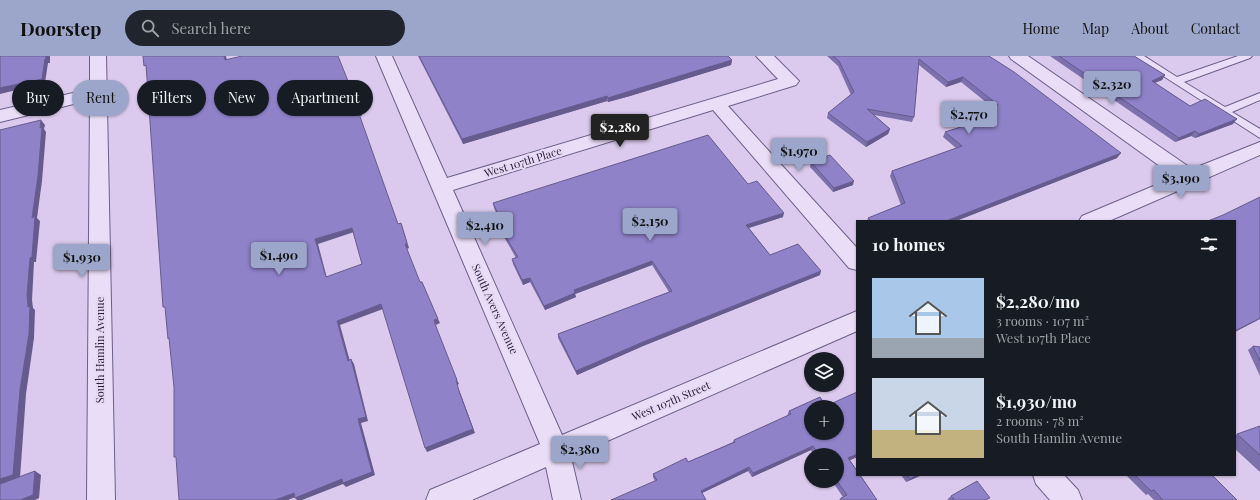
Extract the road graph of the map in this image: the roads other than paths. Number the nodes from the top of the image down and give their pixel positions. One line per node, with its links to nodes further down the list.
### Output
1 (98, 56): 7 (street, South Hamlin Avenue)
2 (384, 56): 18 (street, South Avers Avenue)
3 (764, 56): 11 (street, West 107th Place)
4 (1017, 56): 17 (street)
5 (1137, 56): 8 (lane)
6 (1247, 56): 8 (lane)
7 (98, 80)
8 (1176, 81): 12 (lane)
9 (1260, 96): 12 (lane)
10 (72, 98): 13 (street)
11 (716, 103): 18 (street, West 107th Place); 20 (street)
12 (1225, 111): 15 (lane)
13 (0, 116)
14 (98, 116): 24 (street, South Hamlin Avenue)
15 (1260, 134)
16 (1260, 148): 17 (street)
17 (1190, 178): 19 (street)
18 (441, 186): 22 (street, South Avers Avenue)
19 (1091, 220)
20 (856, 261)
21 (856, 321): 22 (street, West 107th Street)
22 (556, 450): 25 (street, West 107th Street); 26 (street, South Avers Avenue)
23 (1047, 476): 27 (street)
24 (101, 500)
25 (440, 500)
26 (567, 500)
27 (1068, 500)

